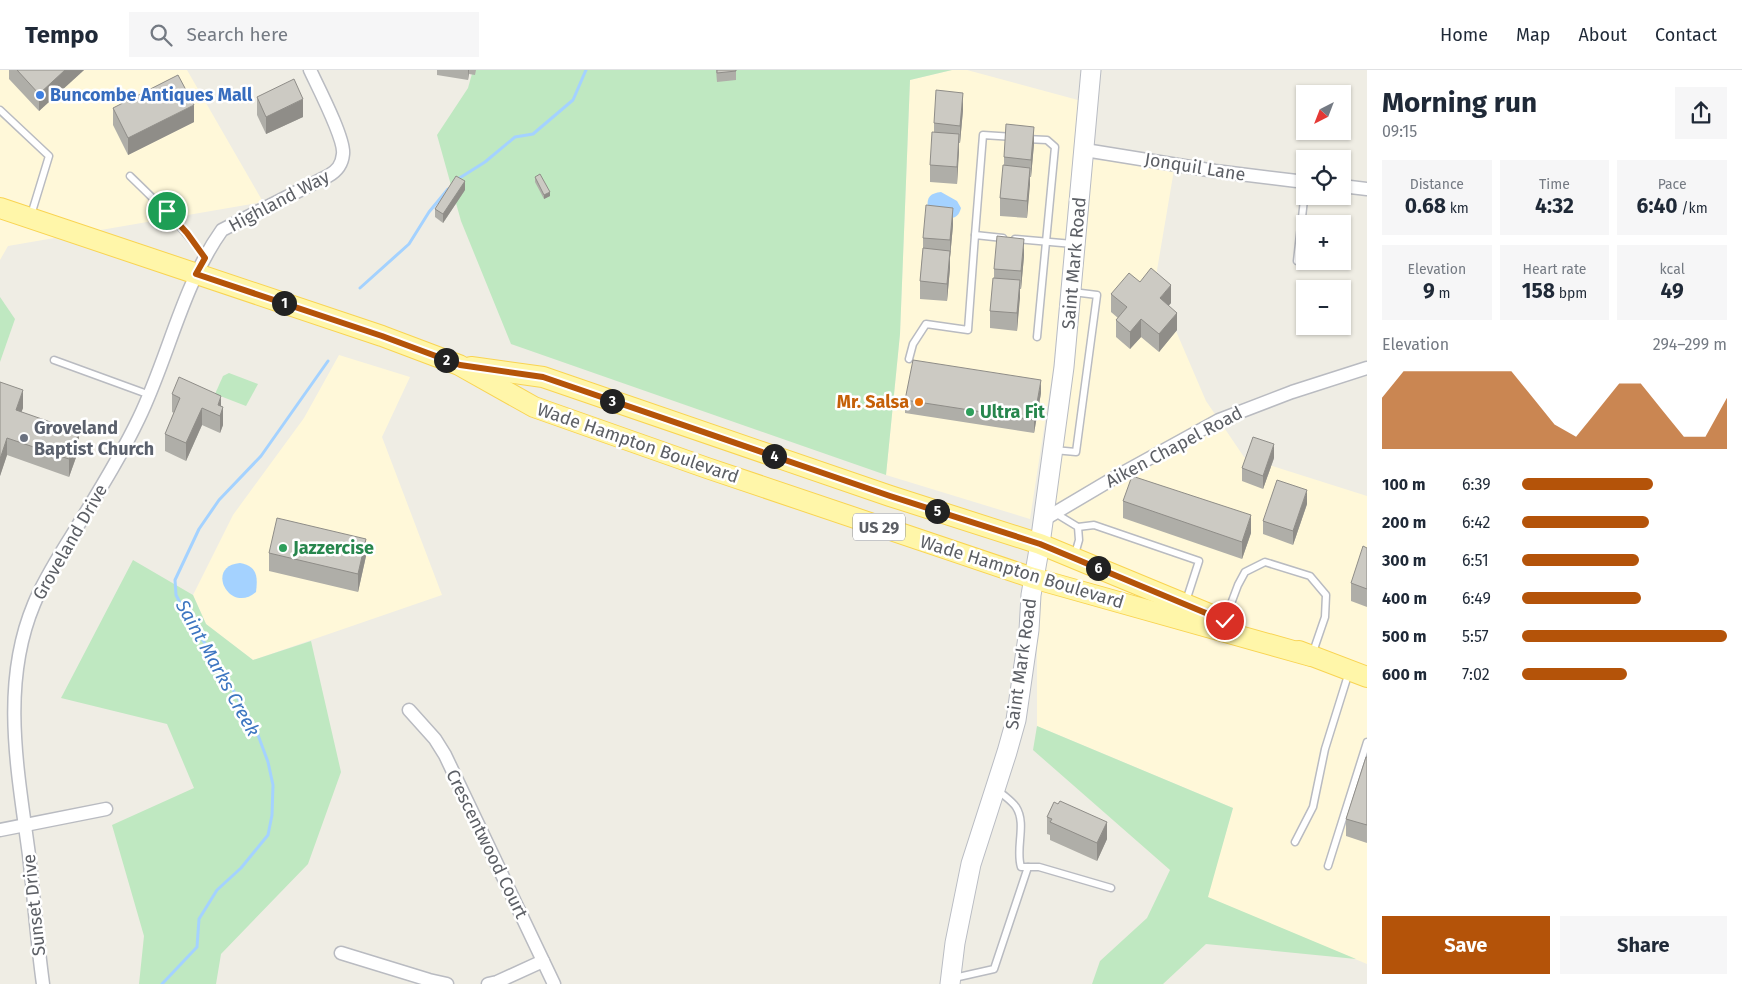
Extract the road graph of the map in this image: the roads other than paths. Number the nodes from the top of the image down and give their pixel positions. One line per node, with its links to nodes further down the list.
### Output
1 (310, 70): 14 (street, Highland Way)
2 (1091, 70): 4 (street, Saint Mark Road)
3 (0, 110): 10 (lane)
4 (1085, 150): 6 (street, Jonquil Lane); 13 (street, Saint Mark Road)
5 (130, 176): 14 (lane)
6 (1296, 181)
7 (1351, 187): 8 (street)
8 (1367, 189)
9 (0, 208): 10 (main road, Wade Hampton Boulevard / US 29)
10 (30, 218): 14 (main road, Wade Hampton Boulevard / US 29)
11 (976, 235): 12 (lane); 12 (lane); 17 (lane)
12 (1046, 242): 13 (lane); 16 (lane)
13 (1076, 245): 15 (street, Saint Mark Road)
14 (201, 266): 19 (main road, Wade Hampton Boulevard / US 29); 21 (street, Groveland Drive)
15 (1072, 291): 23 (street, Saint Mark Road); 23 (lane)
16 (1037, 337)
17 (909, 359)
18 (54, 360): 21 (lane)
19 (460, 365): 22 (main road, Wade Hampton Boulevard / US 29); 24 (main road, Wade Hampton Boulevard / US 29)
20 (1367, 368): 25 (street, Aiken Chapel Road)
21 (150, 395): 38 (street, Groveland Drive)
22 (716, 437): 24 (main road); 27 (main road, Wade Hampton Boulevard / US 29)
23 (1053, 450): 25 (street, Saint Mark Road)
24 (707, 468): 29 (main road, Wade Hampton Boulevard / US 29)
25 (1049, 517): 26 (lane); 27 (street, Saint Mark Road)
26 (1078, 527): 28 (lane); 30 (lane)
27 (1040, 544): 28 (main road, Wade Hampton Boulevard / US 29); 29 (street, Saint Mark Road)
28 (1074, 558): 30 (main road, Wade Hampton Boulevard / US 29)
29 (1033, 578): 32 (main road, Wade Hampton Boulevard / US 29); 36 (street, Saint Mark Road)
30 (1185, 604): 31 (main road, Wade Hampton Boulevard / US 29)
31 (1225, 621): 32 (main road, Wade Hampton Boulevard / US 29); 32 (lane)
32 (1311, 656): 33 (main road, Wade Hampton Boulevard / US 29)
33 (1358, 674): 40 (lane)
34 (409, 710): 45 (street, Crescentwood Court)
35 (1367, 744): 41 (lane)
36 (995, 788): 42 (lane); 46 (street, Saint Mark Road)
37 (106, 809): 38 (street)
38 (25, 826): 39 (street); 47 (street, Sunset Drive)
39 (0, 830)
40 (1294, 842)
41 (1328, 866)
42 (1028, 867): 43 (lane); 46 (lane)
43 (1111, 888)
44 (341, 953): 48 (street)
45 (543, 961): 49 (street); 50 (street, Crescentwood Court)
46 (950, 981)
47 (43, 984)
48 (447, 984)
49 (488, 984)
50 (554, 984)

